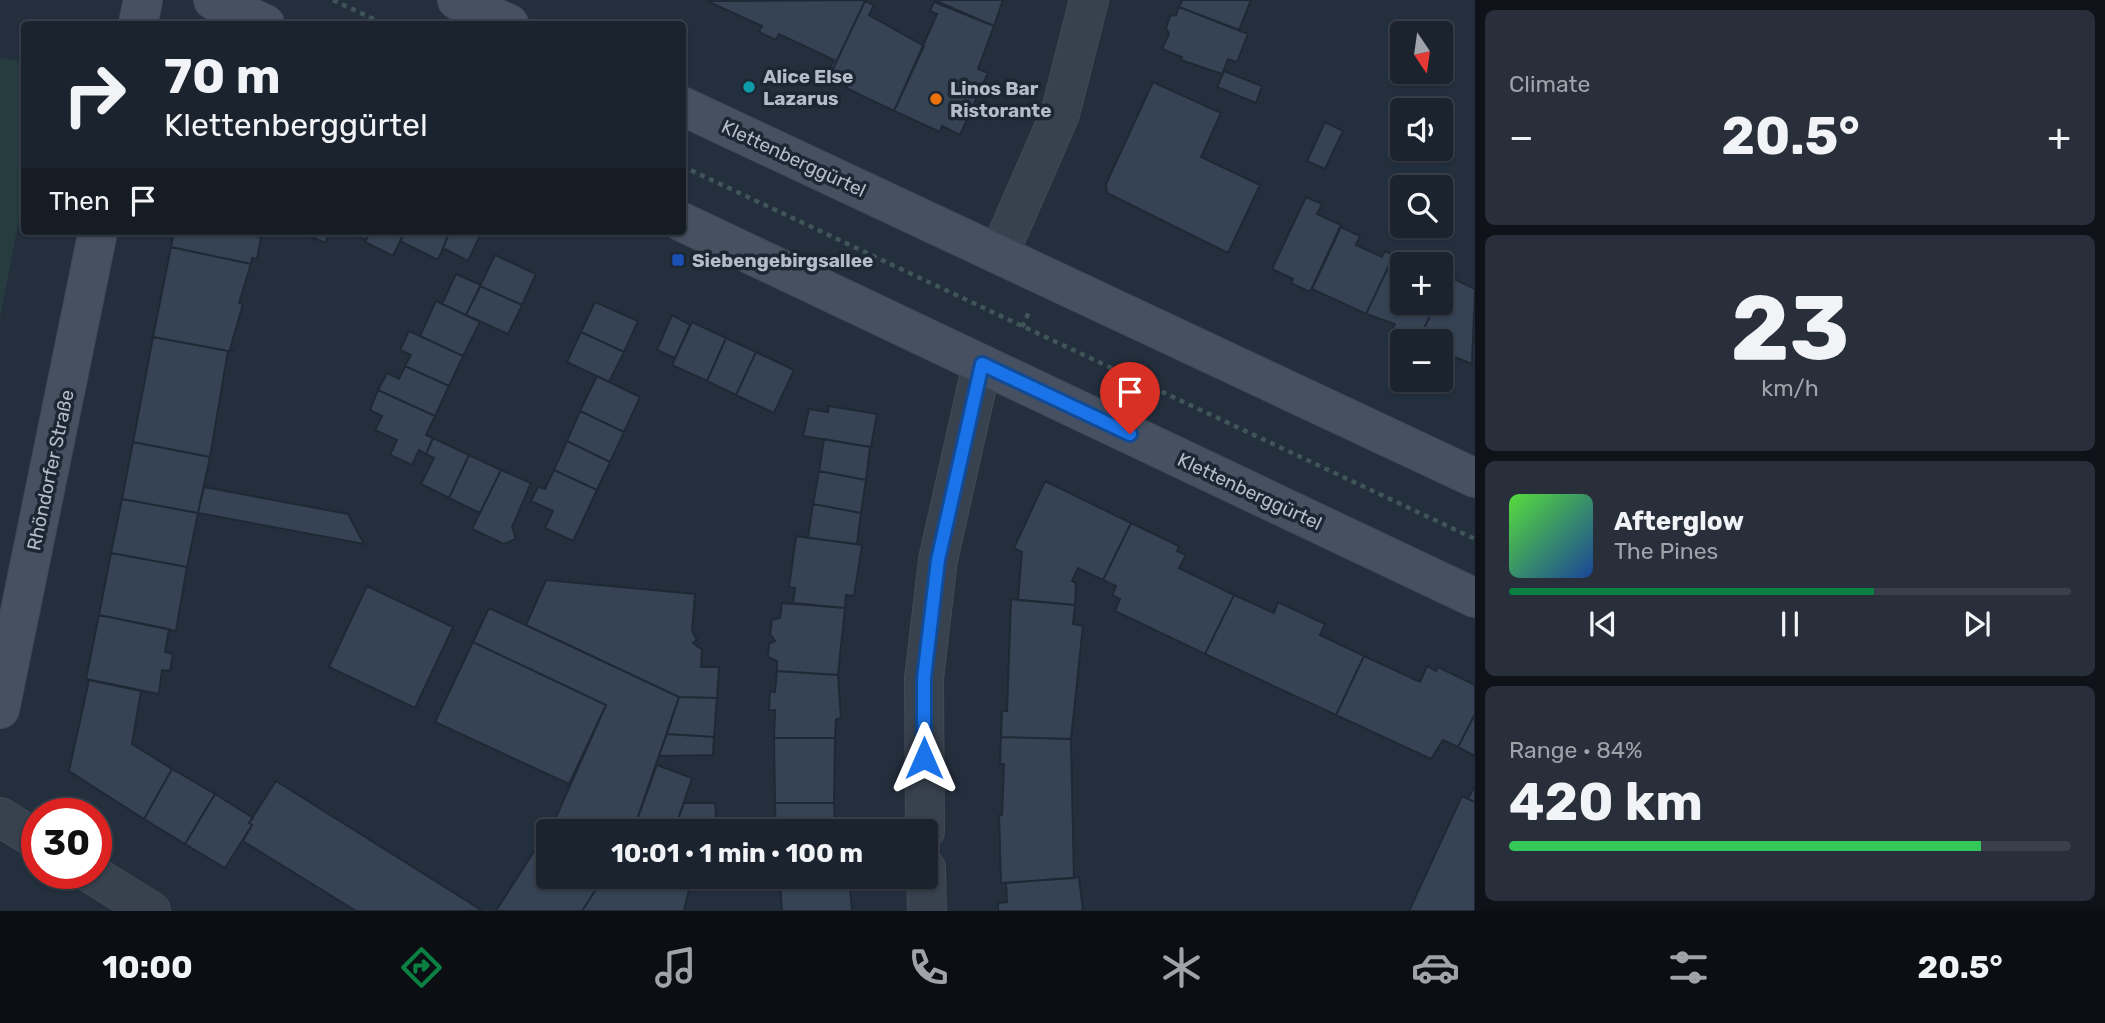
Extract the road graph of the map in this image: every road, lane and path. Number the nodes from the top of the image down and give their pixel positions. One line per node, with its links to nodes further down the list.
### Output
1 (143, 0): 6 (main road)
2 (213, 0): 7 (main road)
3 (333, 0): 8 (path)
4 (457, 0): 9 (main road)
5 (1089, 0): 14 (street)
6 (139, 21)
7 (258, 21)
8 (378, 21)
9 (502, 21)
10 (686, 108): 14 (main road, Klettenberggürtel)
11 (686, 168): 17 (path)
12 (686, 224): 15 (main road, Klettenberggürtel)
13 (97, 235): 19 (main road, Rhöndorfer Straße)
14 (999, 254): 16 (main road, Klettenberggürtel)
15 (982, 364): 18 (main road, Klettenberggürtel); 21 (street)
16 (1475, 478)
17 (1475, 539)
18 (1475, 598)
19 (0, 709)
20 (0, 817): 22 (street)
21 (925, 819)
22 (21, 830)
23 (112, 887): 25 (street)
24 (926, 889): 26 (street)
25 (151, 911)
26 (927, 911)

